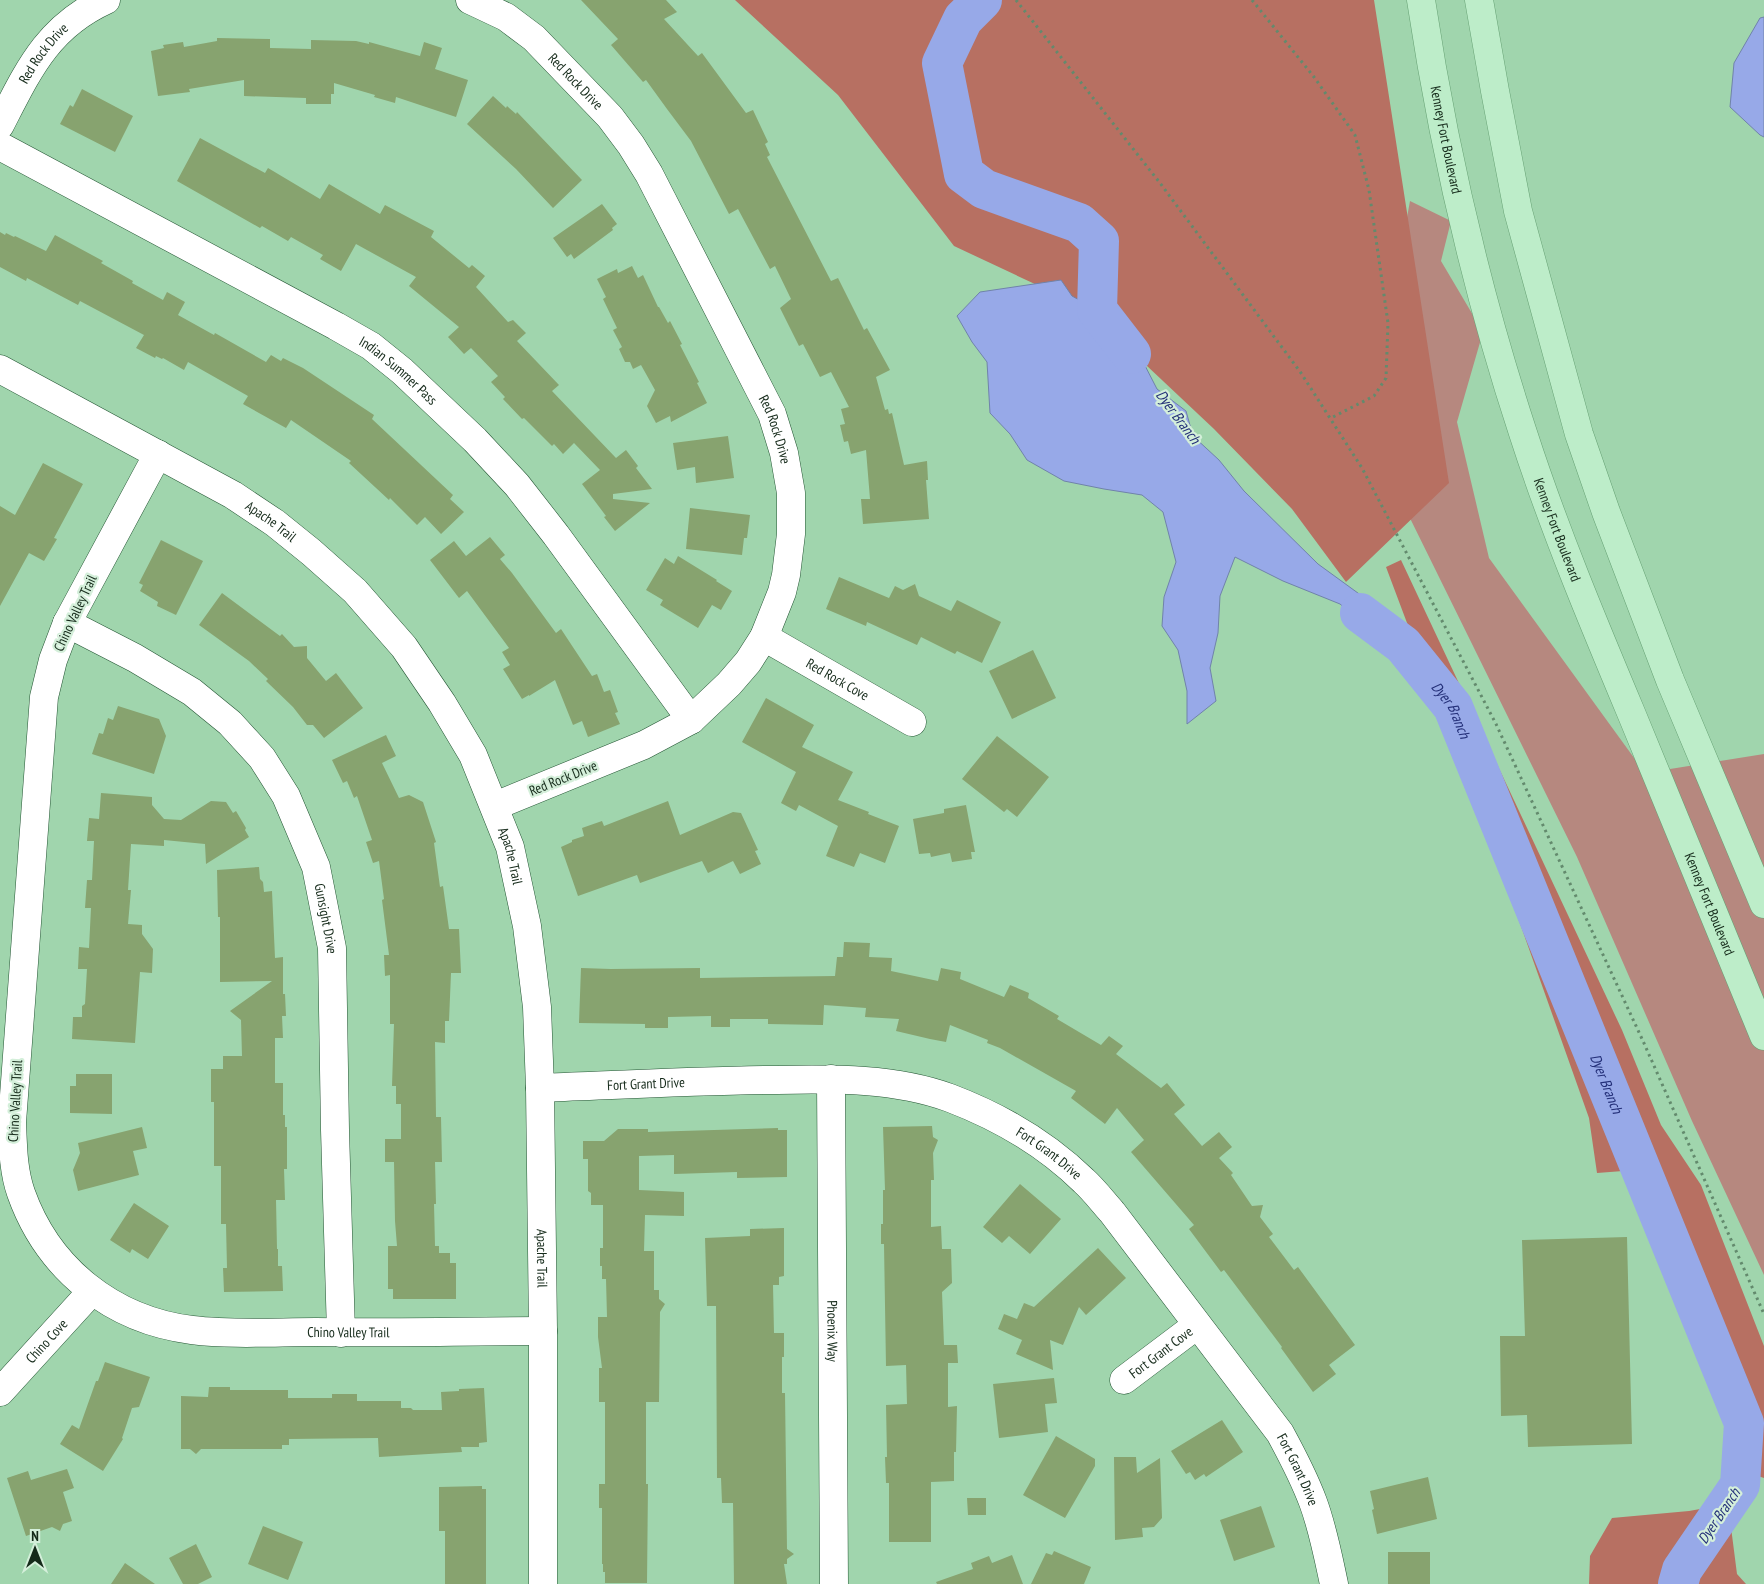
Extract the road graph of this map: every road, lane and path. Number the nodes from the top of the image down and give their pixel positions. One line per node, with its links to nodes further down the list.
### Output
1 (106, 0): 7 (street, Red Rock Drive)
2 (470, 0): 13 (street, Red Rock Drive)
3 (1016, 0): 10 (path)
4 (1252, 0): 10 (path)
5 (1421, 0): 18 (main road, Kenney Fort Boulevard)
6 (1479, 0): 17 (main road)
7 (0, 125)
8 (0, 146): 14 (street, Indian Summer Pass)
9 (0, 369): 11 (street, Apache Trail)
10 (1331, 418): 22 (path)
11 (158, 454): 12 (street, Chino Valley Trail); 16 (street, Apache Trail)
12 (67, 623): 21 (street, Chino Valley Trail); 25 (street, Gunsight Drive)
13 (764, 636): 14 (street, Red Rock Drive); 15 (street, Red Rock Cove)
14 (691, 720): 16 (street, Red Rock Drive)
15 (912, 722)
16 (494, 806): 20 (street, Apache Trail)
17 (1764, 904)
18 (1764, 1036)
19 (831, 1080): 20 (street, Fort Grant Drive); 23 (street, Fort Grant Drive); 29 (street, Phoenix Way)
20 (540, 1088): 24 (street, Apache Trail)
21 (92, 1291): 25 (street, Chino Valley Trail); 27 (street, Chino Cove)
22 (1764, 1314)
23 (1197, 1324): 26 (street, Fort Grant Cove); 30 (street, Fort Grant Drive)
24 (543, 1330): 25 (street, Chino Valley Trail); 28 (street, Apache Trail)
25 (341, 1333)
26 (1124, 1380)
27 (0, 1392)
28 (543, 1584)
29 (834, 1584)
30 (1334, 1584)

